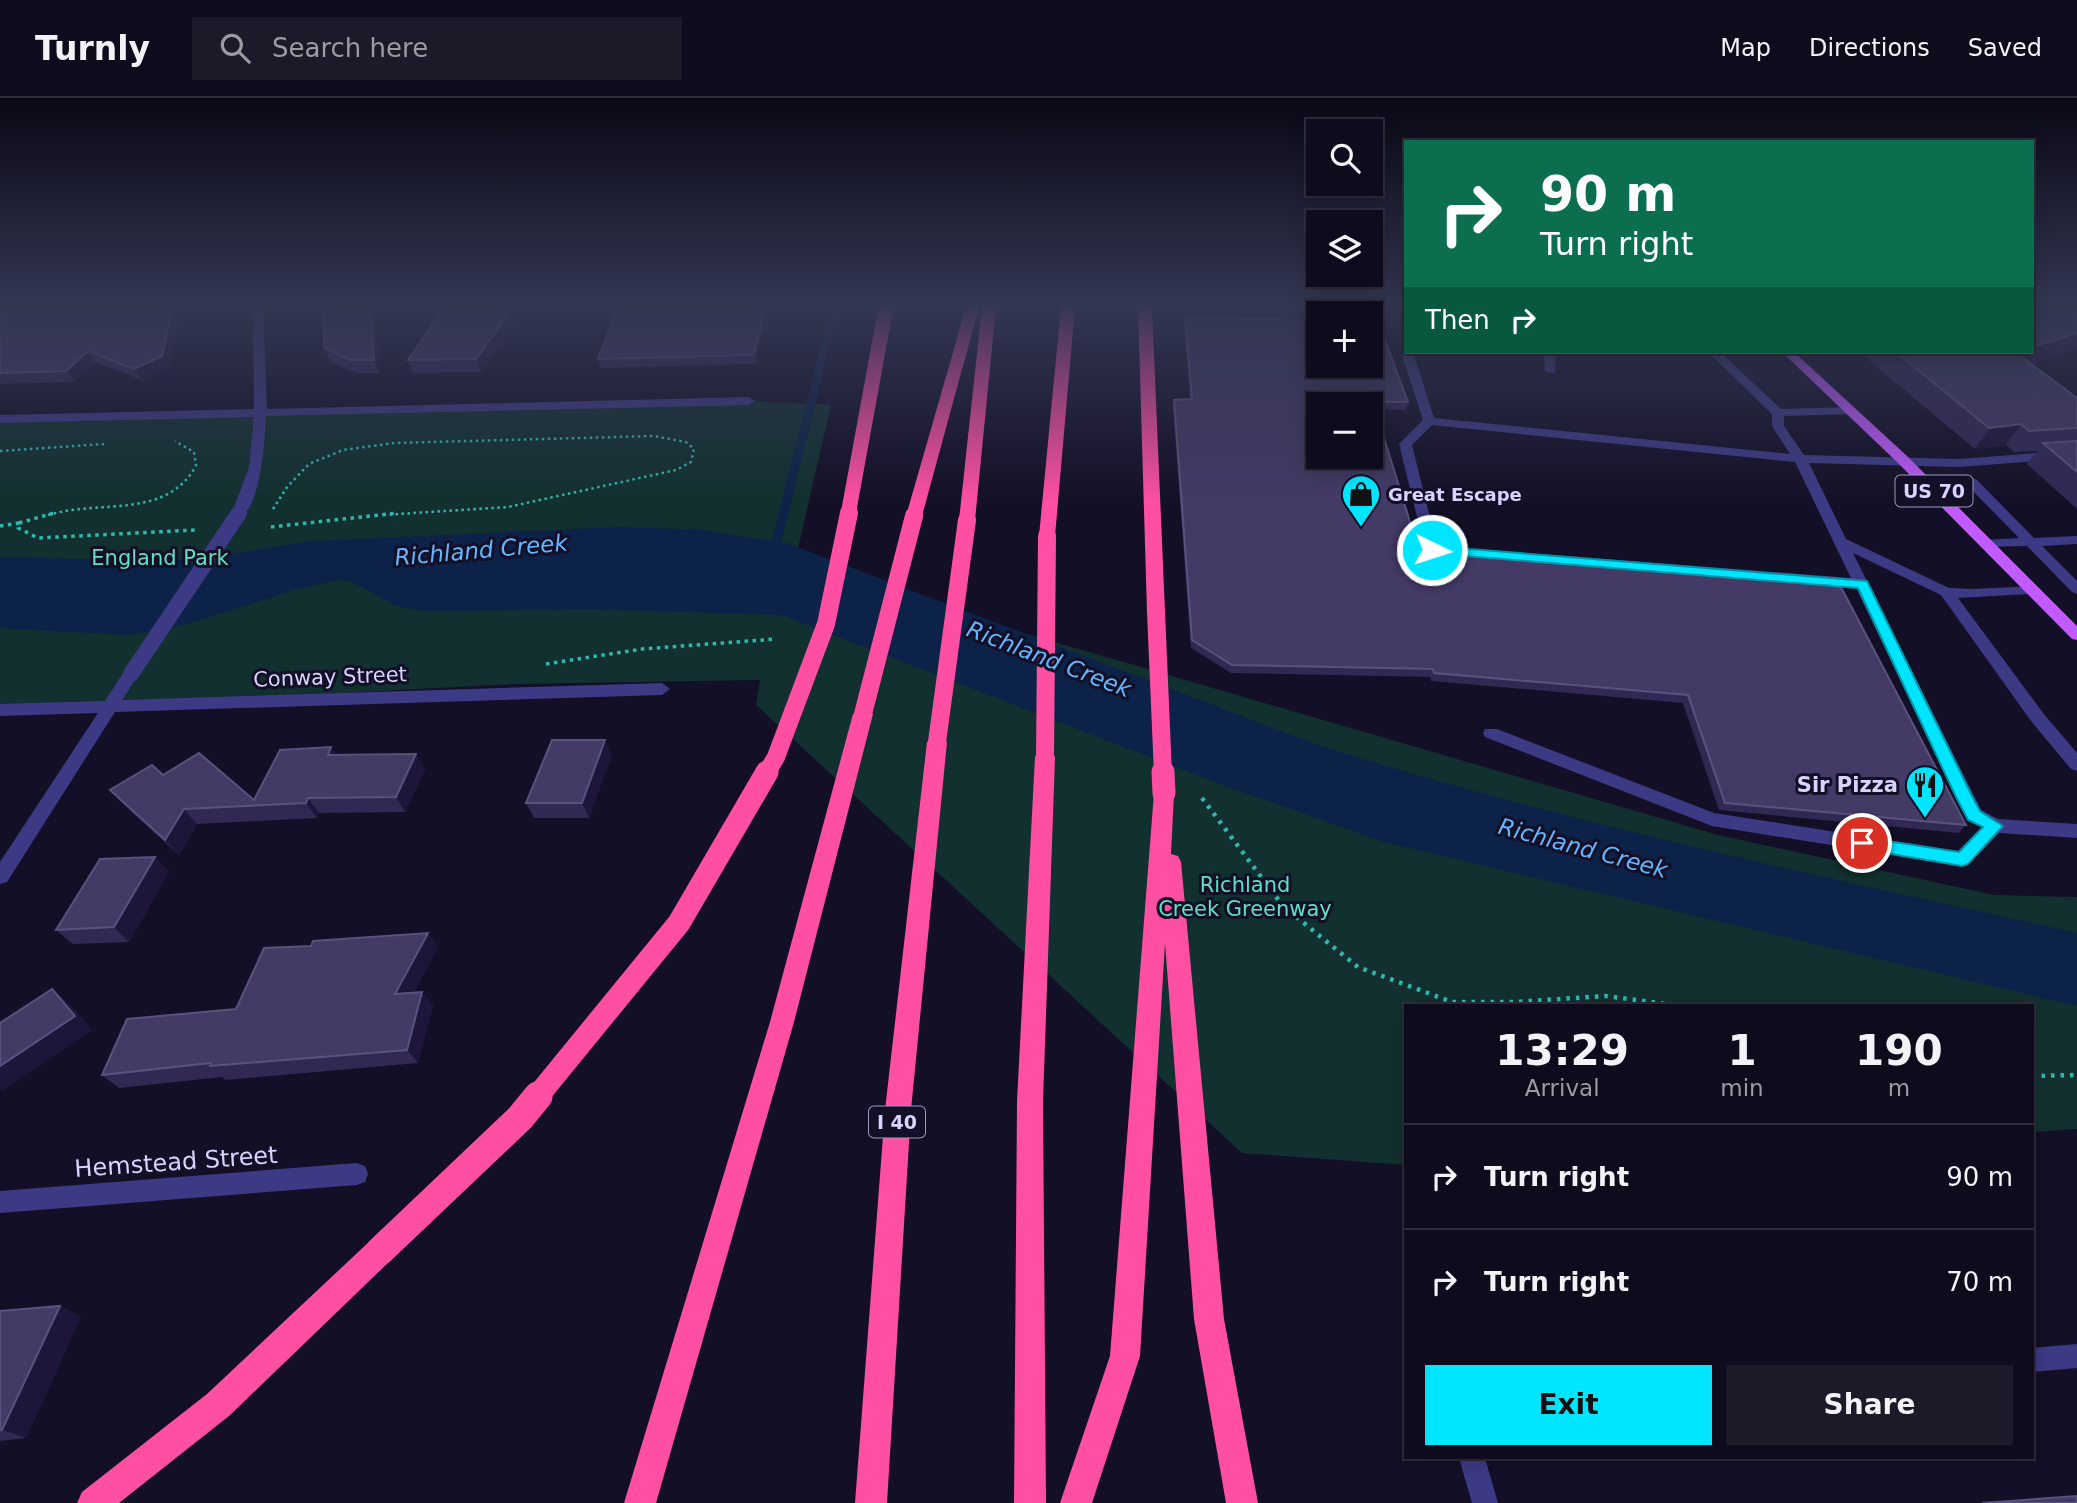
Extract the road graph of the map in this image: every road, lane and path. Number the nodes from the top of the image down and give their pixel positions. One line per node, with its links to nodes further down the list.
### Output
1 (259, 373): 11 (street)
2 (874, 373): 60 (highway, bridge)
3 (954, 373): 61 (highway, bridge)
4 (982, 373): 62 (highway, I 40, bridge)
5 (1062, 373): 63 (highway, bridge)
6 (1148, 373): 47 (highway, bridge)
7 (1414, 373): 15 (street)
8 (1735, 373): 13 (street)
9 (1810, 373): 12 (main road, US 70)
10 (749, 401): 11 (street)
11 (259, 410): 14 (street); 43 (street, bridge)
12 (1849, 410): 13 (street); 21 (main road, US 70)
13 (1777, 413): 20 (street)
14 (0, 419)
15 (1429, 421): 20 (street); 35 (street)
16 (169, 441): 26 (path)
17 (110, 443): 18 (path)
18 (0, 451)
19 (2077, 454): 22 (street)
20 (1800, 459): 21 (street); 31 (street)
21 (1902, 459): 22 (street); 24 (main road, US 70)
22 (1959, 463): 23 (street)
23 (1971, 482): 24 (street); 32 (street)
24 (1927, 484): 33 (main road, US 70)
25 (268, 517): 28 (path)
26 (19, 523): 27 (path); 29 (path)
27 (0, 526)
28 (271, 527)
29 (199, 530)
30 (2070, 540): 32 (street); 34 (street)
31 (1842, 542): 35 (street); 38 (street)
32 (2030, 543): 33 (street); 37 (street)
33 (1986, 544): 36 (main road, US 70)
34 (2077, 554)
35 (1863, 584): 49 (street)
36 (2030, 589): 38 (street); 39 (main road, US 70)
37 (2077, 589)
38 (1946, 592): 46 (street)
39 (2077, 635)
40 (776, 639): 41 (path)
41 (642, 649)
42 (662, 689): 43 (street, Conway Street)
43 (109, 705): 44 (street, Conway Street); 51 (street)
44 (0, 710)
45 (1491, 733): 49 (street)
46 (2077, 765)
47 (1164, 793): 64 (highway); 65 (highway)
48 (1202, 798): 52 (path)
49 (1994, 826): 50 (street)
50 (2077, 831)
51 (0, 877)
52 (1668, 1004)
53 (2077, 1075): 54 (path)
54 (2034, 1076)
55 (357, 1174): 56 (street, Hemstead Street)
56 (0, 1202)
57 (2077, 1356): 58 (street)
58 (2034, 1360)
59 (1472, 1459): 66 (street)
60 (93, 1503)
61 (640, 1503)
62 (871, 1503)
63 (1030, 1503)
64 (1076, 1503)
65 (1242, 1503)
66 (1485, 1503)

